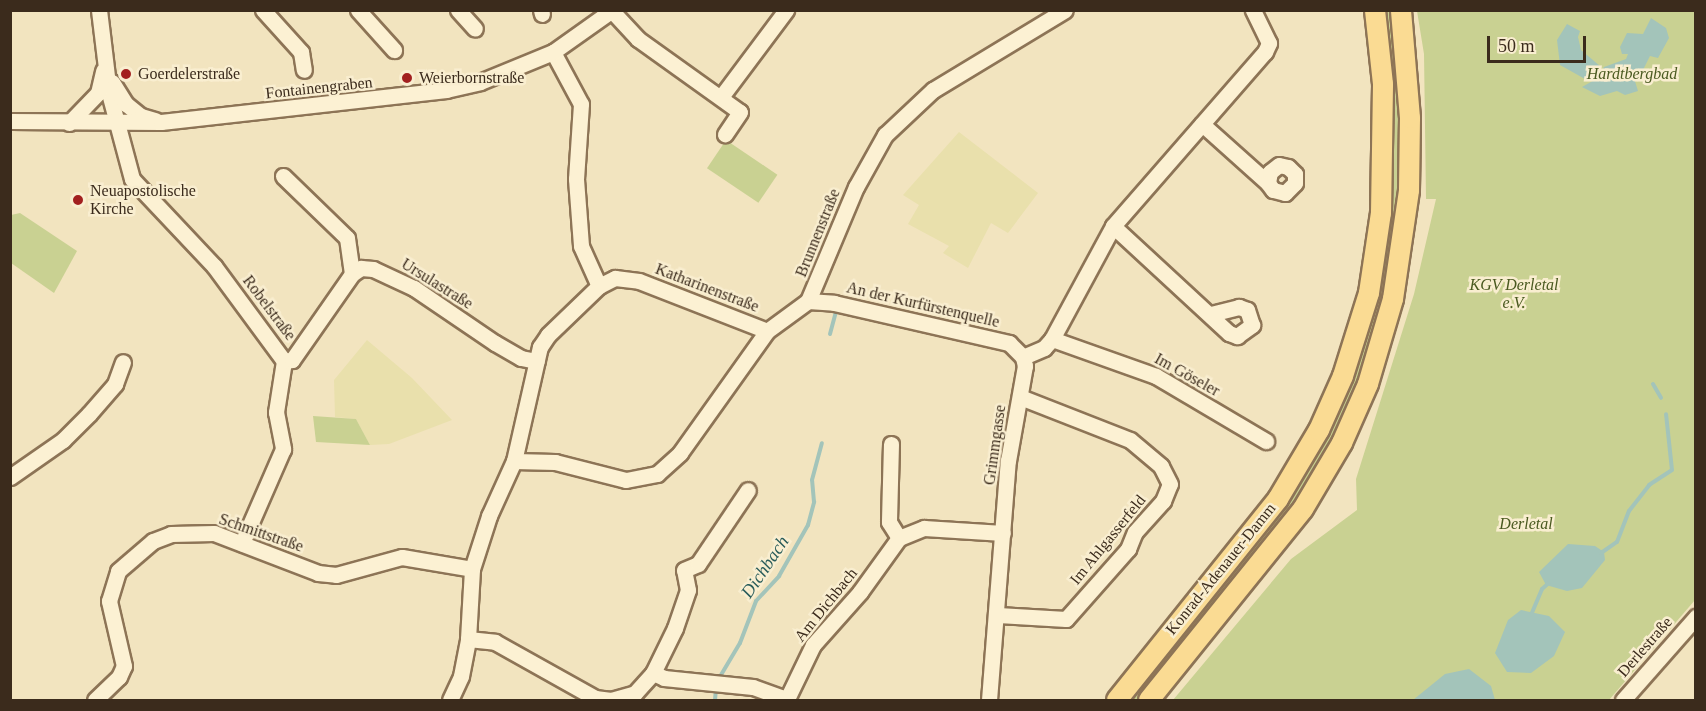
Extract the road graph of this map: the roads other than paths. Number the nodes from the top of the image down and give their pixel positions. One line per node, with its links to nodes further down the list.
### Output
1 (99, 10): 14 (street)
2 (263, 10): 15 (street)
3 (358, 10): 12 (street)
4 (458, 10): 11 (street)
5 (786, 10): 16 (street)
6 (1065, 10): 29 (street, Brunnenstraße)
7 (1253, 10): 22 (street)
8 (1375, 10): 56 (main road, Konrad-Adenauer-Damm)
9 (1401, 10): 57 (main road, Konrad-Adenauer-Damm)
10 (612, 11): 13 (street, Fontainengraben); 16 (street, Fontainengraben)
11 (475, 29)
12 (394, 50)
13 (553, 52): 19 (street, Fontainengraben); 28 (street)
14 (106, 62): 17 (street); 20 (street); 21 (street, Robelstraße)
15 (304, 70)
16 (721, 97): 23 (street, Fontainengraben)
17 (126, 104): 19 (street); 21 (street)
18 (10, 121): 20 (street, Fontainengraben)
19 (161, 122): 21 (street, Fontainengraben)
20 (69, 123): 21 (street, Fontainengraben)
21 (118, 124): 34 (street, Robelstraße)
22 (1202, 124): 25 (street); 26 (street)
23 (725, 134)
24 (283, 177): 27 (street)
25 (1268, 183)
26 (1113, 226): 30 (street); 32 (street)
27 (352, 274): 34 (street); 35 (street, Ursulastraße)
28 (599, 286): 31 (street, Katharinenstraße); 35 (street)
29 (808, 301): 31 (street, Brunnenstraße); 33 (street, An der Kurfürstenquelle)
30 (1211, 314)
31 (767, 331): 40 (street, Brunnenstraße)
32 (1052, 339): 33 (street); 38 (street, Im Göseler)
33 (1023, 357): 37 (street, Grimmgasse)
34 (284, 361): 45 (street, Robelstraße)
35 (537, 361): 40 (street)
36 (123, 362): 41 (street)
37 (1020, 397): 43 (street, Grimmgasse); 47 (street, Im Ahlgasserfeld)
38 (1266, 441)
39 (891, 444): 44 (street)
40 (514, 461): 46 (street)
41 (10, 477)
42 (748, 490): 50 (street)
43 (1003, 533): 44 (street); 47 (street, Grimmgasse)
44 (899, 538): 54 (street, Am Dichbach)
45 (242, 543): 46 (street, Schmittstraße); 51 (street, Schmittstraße)
46 (472, 569): 49 (street)
47 (998, 615): 55 (street, Grimmgasse)
48 (1695, 617): 58 (street, Derlestraße)
49 (468, 639): 52 (street); 53 (street)
50 (653, 673): 53 (street); 54 (street, Am Dichbach)
51 (95, 700)
52 (450, 700)
53 (598, 700)
54 (788, 700)
55 (989, 700)
56 (1117, 700)
57 (1149, 700)
58 (1623, 700)

